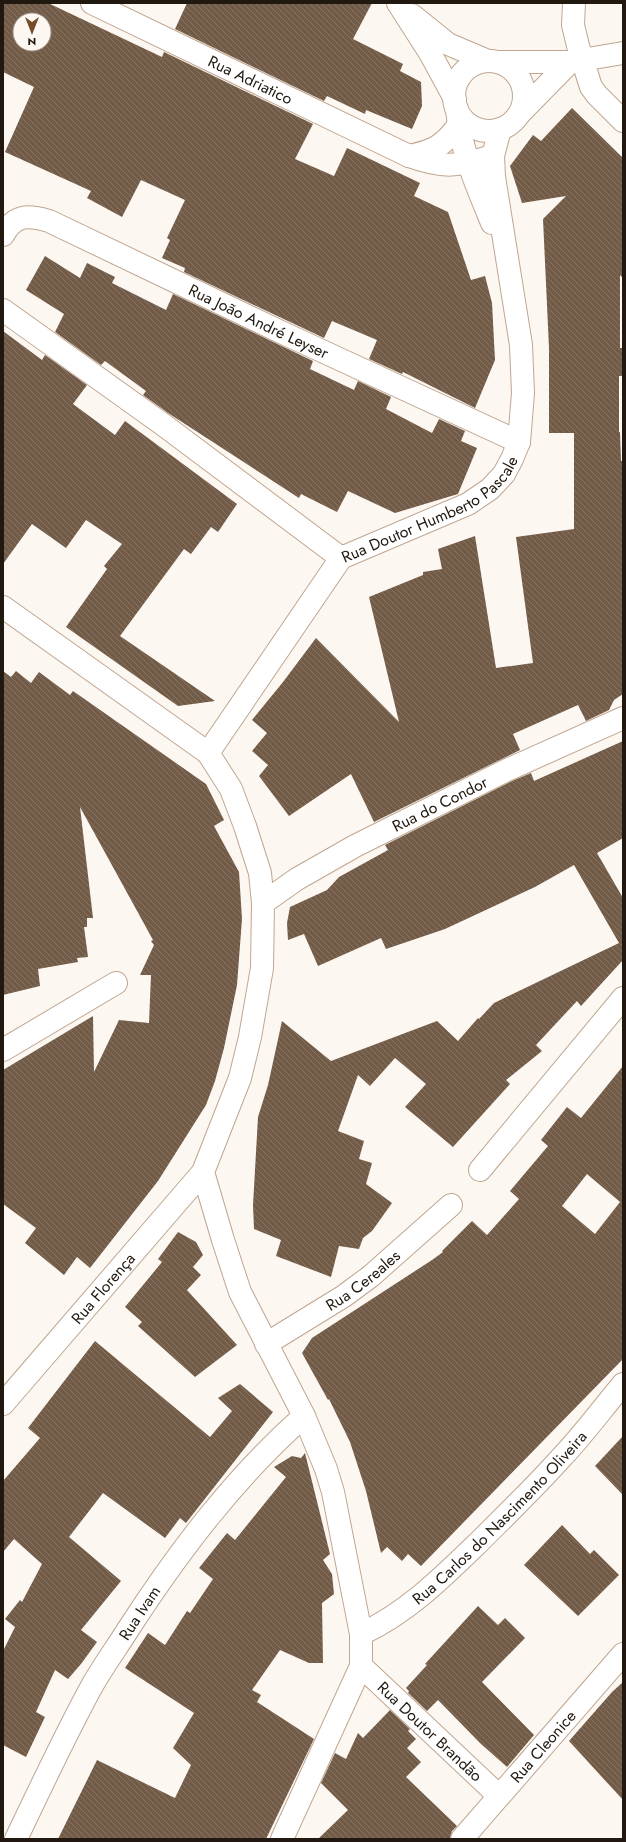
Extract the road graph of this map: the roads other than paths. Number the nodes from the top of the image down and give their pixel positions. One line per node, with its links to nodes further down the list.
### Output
1 (92, 3): 11 (street, Rua Adriatico)
2 (574, 3): 6 (street)
3 (399, 4): 5 (street, Rua Doutor Humberto Pascale); 7 (street, Rua Doutor Humberto Pascale)
4 (623, 53): 6 (street)
5 (493, 62): 6 (street); 7 (street); 8 (street)
6 (576, 62): 8 (street); 9 (street)
7 (457, 111): 10 (street); 11 (street); 13 (street, Rua Doutor Humberto Pascale)
8 (520, 113): 10 (street)
9 (623, 121)
10 (500, 129): 12 (street, Rua Doutor Humberto Pascale)
11 (409, 156): 13 (street, Rua Adriatico)
12 (493, 156): 13 (street, Rua Adriatico); 15 (street, Rua Doutor Humberto Pascale)
13 (468, 163): 15 (street, Rua Doutor Humberto Pascale)
14 (3, 235): 17 (street, Rua João André Leyser)
15 (510, 271): 17 (street, Rua Doutor Humberto Pascale)
16 (3, 310): 18 (street)
17 (520, 442): 18 (street, Rua Doutor Humberto Pascale)
18 (341, 558): 21 (street, Rua Doutor Humberto Pascale)
19 (3, 607): 21 (street)
20 (623, 718): 22 (street, Rua do Condor)
21 (208, 753): 22 (street, Rua Florença)
22 (263, 903): 27 (street, Rua Florença)
23 (116, 983): 25 (street)
24 (623, 998): 26 (street)
25 (3, 1050)
26 (480, 1170)
27 (203, 1172): 29 (street); 31 (street, Rua Florença)
28 (451, 1205): 29 (street, Rua Cereales)
29 (266, 1344): 32 (street)
30 (623, 1384): 33 (street, Rua Carlos do Nascimento Oliveira)
31 (3, 1404)
32 (304, 1416): 33 (street); 37 (street, Rua Ivam)
33 (361, 1634): 35 (street)
34 (623, 1654): 36 (street, Rua Cleonice)
35 (361, 1666): 36 (street, Rua Doutor Brandão); 38 (street)
36 (499, 1796): 39 (street, Rua Cleonice)
37 (16, 1839)
38 (282, 1839)
39 (462, 1839)

